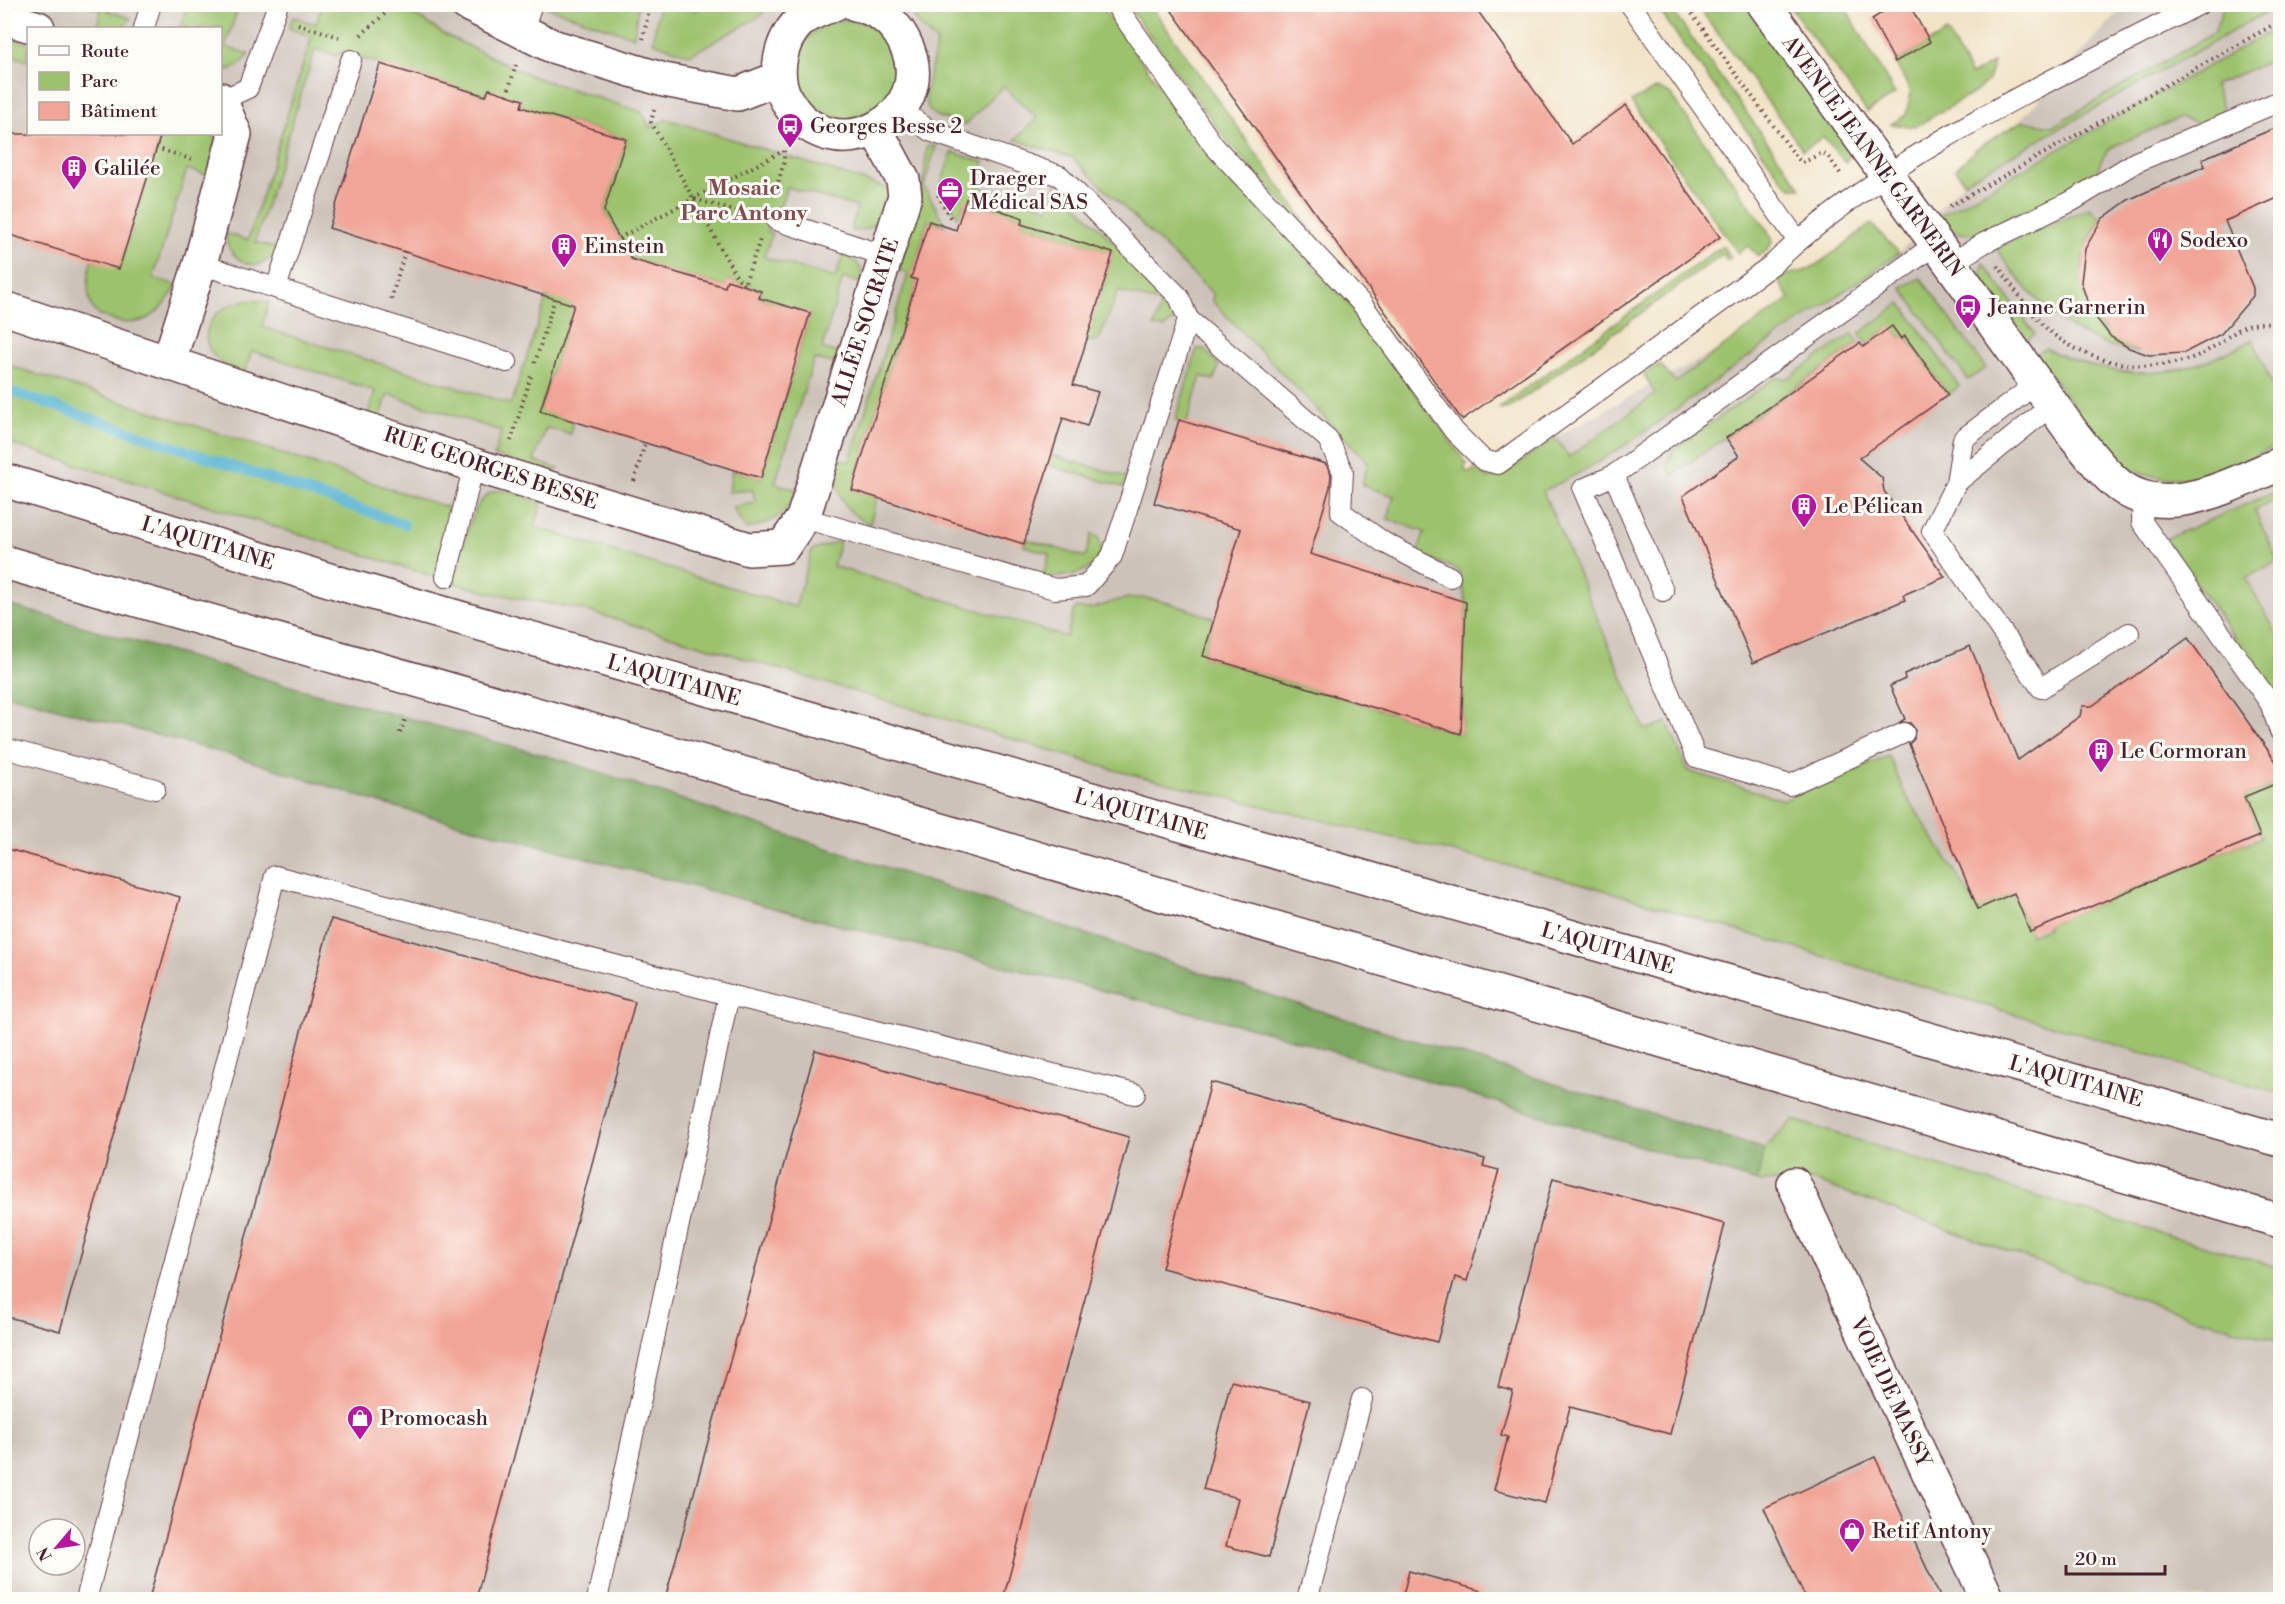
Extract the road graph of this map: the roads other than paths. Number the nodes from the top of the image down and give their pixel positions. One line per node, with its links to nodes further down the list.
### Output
1 (151, 4): 13 (lane)
2 (467, 4): 11 (main road)
3 (834, 4): 15 (main road)
4 (1115, 4): 23 (lane)
5 (1630, 4): 23 (lane)
6 (1764, 4): 21 (main road, AVENUE JEANNE GARNERIN)
7 (2200, 4): 21 (lane)
8 (877, 8): 19 (main road)
9 (276, 11): 16 (lane)
10 (4, 18): 12 (main road)
11 (527, 18): 15 (main road)
12 (35, 27)
13 (144, 27)
14 (353, 51): 27 (lane)
15 (780, 78): 20 (main road)
16 (222, 100)
17 (2280, 101): 24 (lane)
18 (222, 102): 26 (main road)
19 (900, 108): 20 (main road); 29 (lane)
20 (876, 130): 25 (main road, ALLÉE SOCRATE)
21 (1887, 175): 23 (lane); 24 (main road, AVENUE JEANNE GARNERIN)
22 (776, 220): 25 (lane)
23 (1798, 241)
24 (1943, 254): 32 (main road, AVENUE JEANNE GARNERIN); 35 (lane)
25 (886, 256): 39 (main road, ALLÉE SOCRATE)
26 (200, 264): 27 (lane); 30 (main road)
27 (276, 288): 31 (lane)
28 (4, 308): 30 (main road, RUE GEORGES BESSE)
29 (1188, 319): 39 (lane); 42 (lane)
30 (169, 361): 34 (main road, RUE GEORGES BESSE)
31 (507, 362)
32 (2044, 394): 37 (lane); 37 (lane); 38 (main road, AVENUE JEANNE GARNERIN)
33 (2280, 464): 38 (main road, AVENUE JEANNE GARNERIN)
34 (488, 469): 39 (main road, RUE GEORGES BESSE); 41 (lane)
35 (1614, 475): 43 (lane); 46 (lane)
36 (4, 480): 51 (main road, L'AQUITAINE)
37 (1956, 483): 44 (lane)
38 (2143, 496): 45 (lane)
39 (803, 519)
40 (4, 562): 53 (main road)
41 (446, 577)
42 (1450, 577)
43 (1664, 591)
44 (2129, 633)
45 (2280, 731)
46 (1904, 734)
47 (4, 748): 48 (lane)
48 (155, 789)
49 (729, 995): 50 (lane); 55 (lane); 56 (lane)
50 (1135, 1094)
51 (2280, 1140)
52 (1794, 1184): 58 (main road, VOIE DE MASSY)
53 (2280, 1221)
54 (1362, 1399): 57 (lane)
55 (86, 1599)
56 (597, 1599)
57 (1307, 1599)
58 (1988, 1599)

